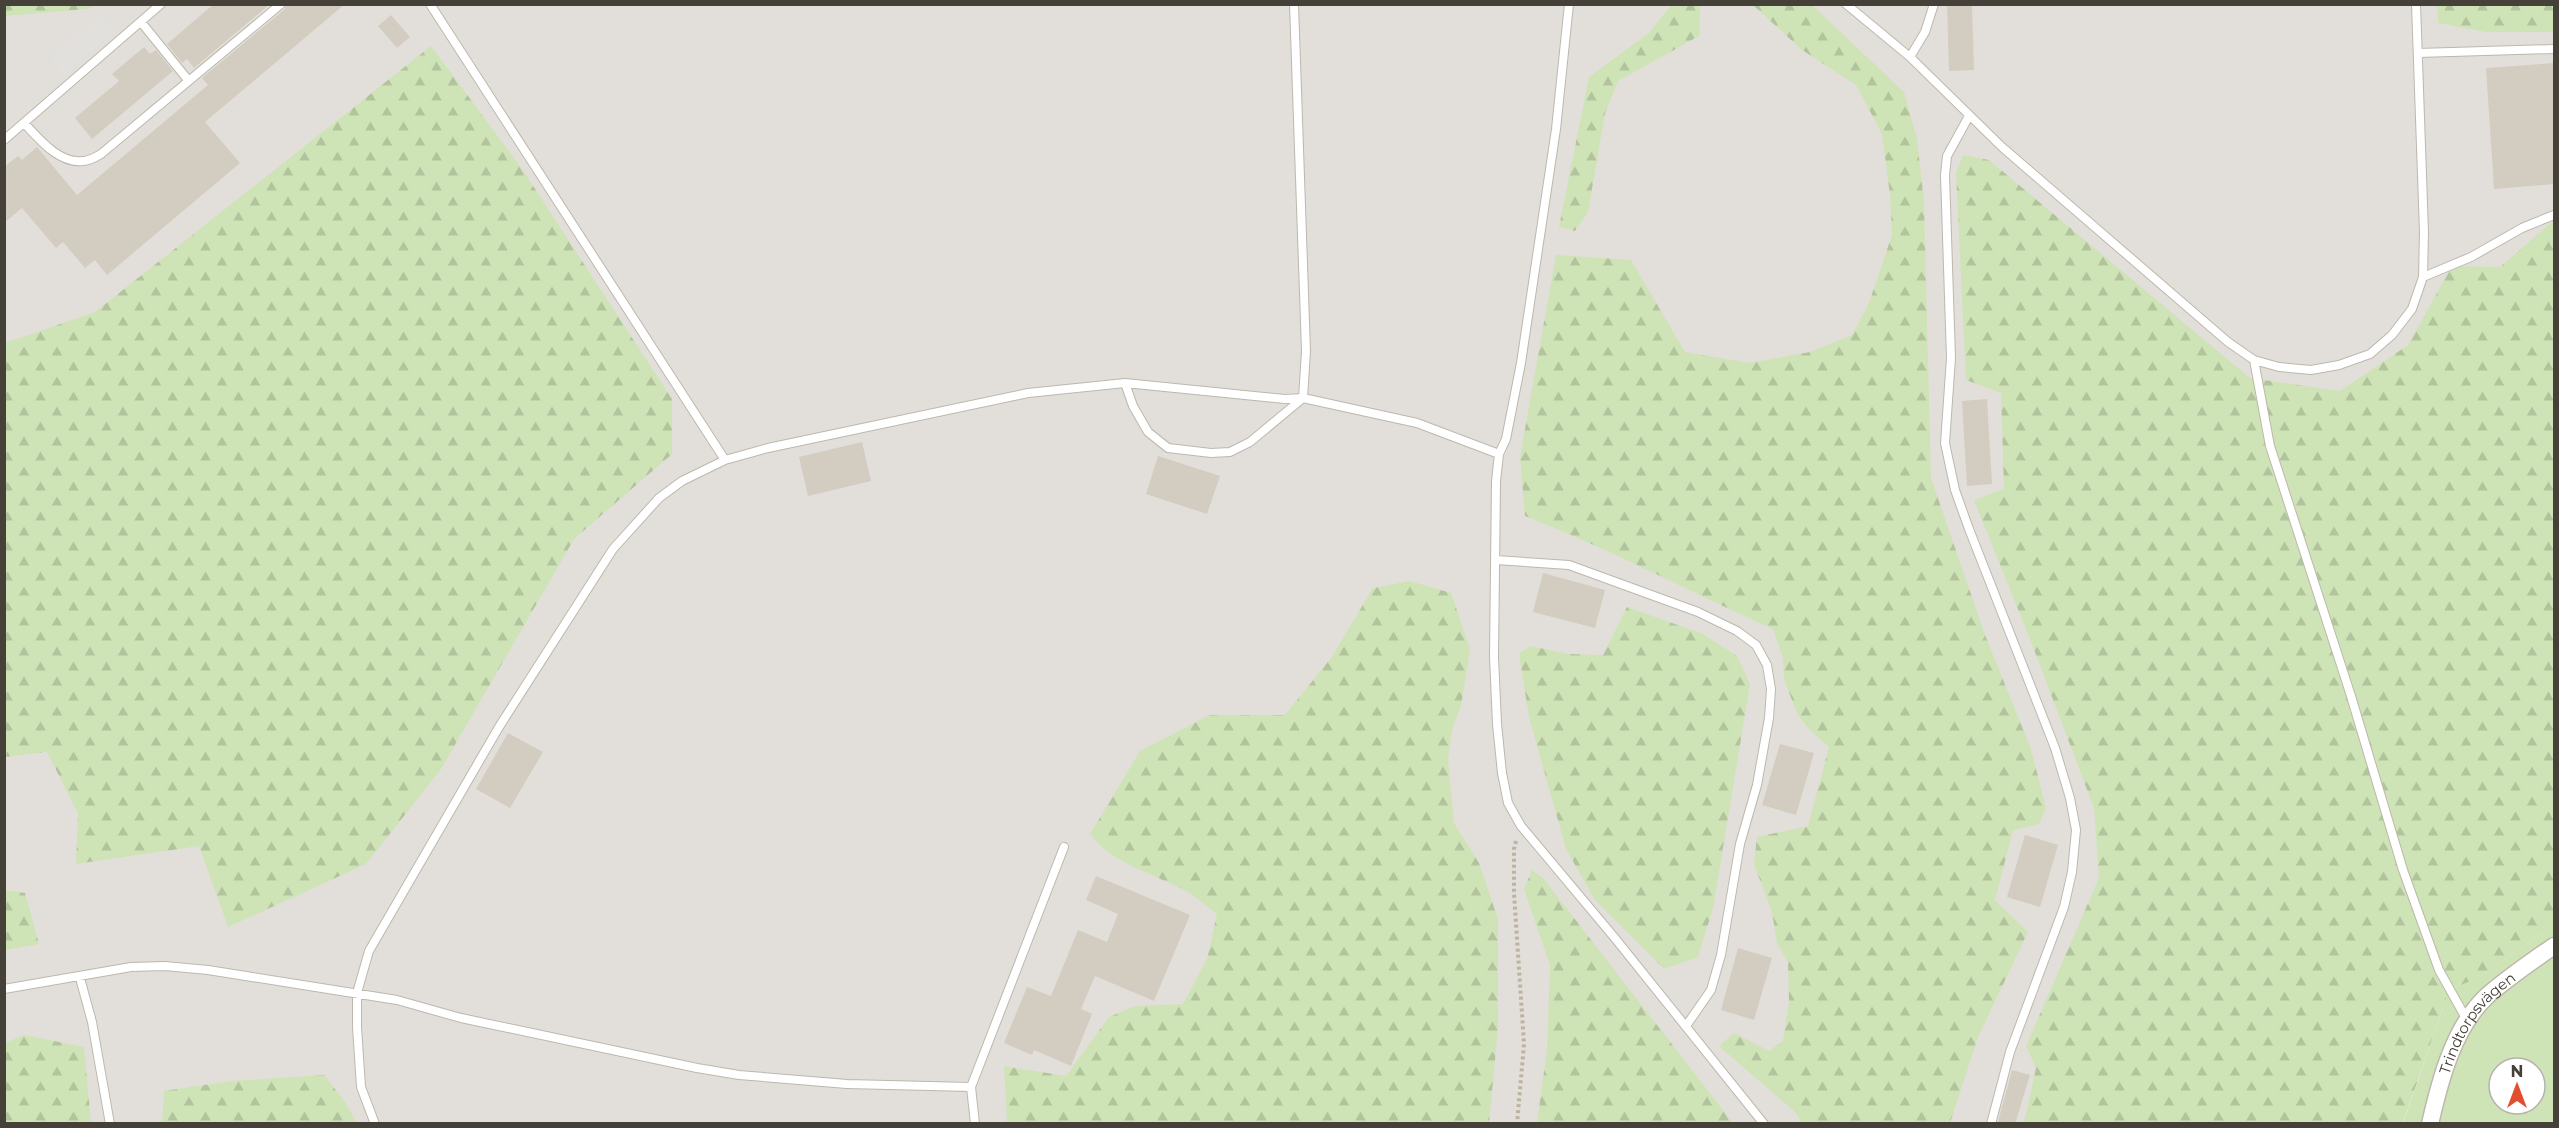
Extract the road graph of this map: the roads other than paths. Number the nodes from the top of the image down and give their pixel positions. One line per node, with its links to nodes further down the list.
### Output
1 (161, 4): 9 (lane)
2 (281, 4): 13 (lane)
3 (430, 4): 23 (lane)
4 (1294, 4): 21 (lane)
5 (1569, 4): 22 (lane)
6 (1846, 4): 12 (lane)
7 (1934, 4): 12 (lane)
8 (2416, 4): 11 (lane)
9 (141, 22): 13 (lane); 15 (lane)
10 (2554, 49): 11 (lane)
11 (2418, 53): 18 (lane)
12 (1910, 57): 14 (lane)
13 (188, 80): 15 (lane)
14 (1969, 116): 19 (lane); 37 (lane)
15 (24, 123): 16 (lane)
16 (4, 140)
17 (2554, 214): 18 (lane)
18 (2423, 277): 19 (lane)
19 (2253, 360): 30 (lane)
20 (1125, 383): 21 (lane); 21 (lane); 23 (lane)
21 (1303, 398): 22 (lane)
22 (1499, 454): 24 (lane)
23 (724, 460): 29 (lane)
24 (1496, 560): 31 (lane); 31 (lane)
25 (1064, 847): 32 (lane)
26 (2554, 946): 30 (street, Trindtorpsvägen)
27 (80, 978): 28 (lane); 29 (lane); 33 (lane)
28 (4, 989)
29 (357, 993): 32 (lane); 34 (lane)
30 (2468, 1020): 38 (street, Trindtorpsvägen)
31 (1686, 1026): 36 (lane)
32 (971, 1088): 35 (lane)
33 (110, 1124)
34 (375, 1124)
35 (975, 1124)
36 (1764, 1124)
37 (1991, 1124)
38 (2430, 1124)

